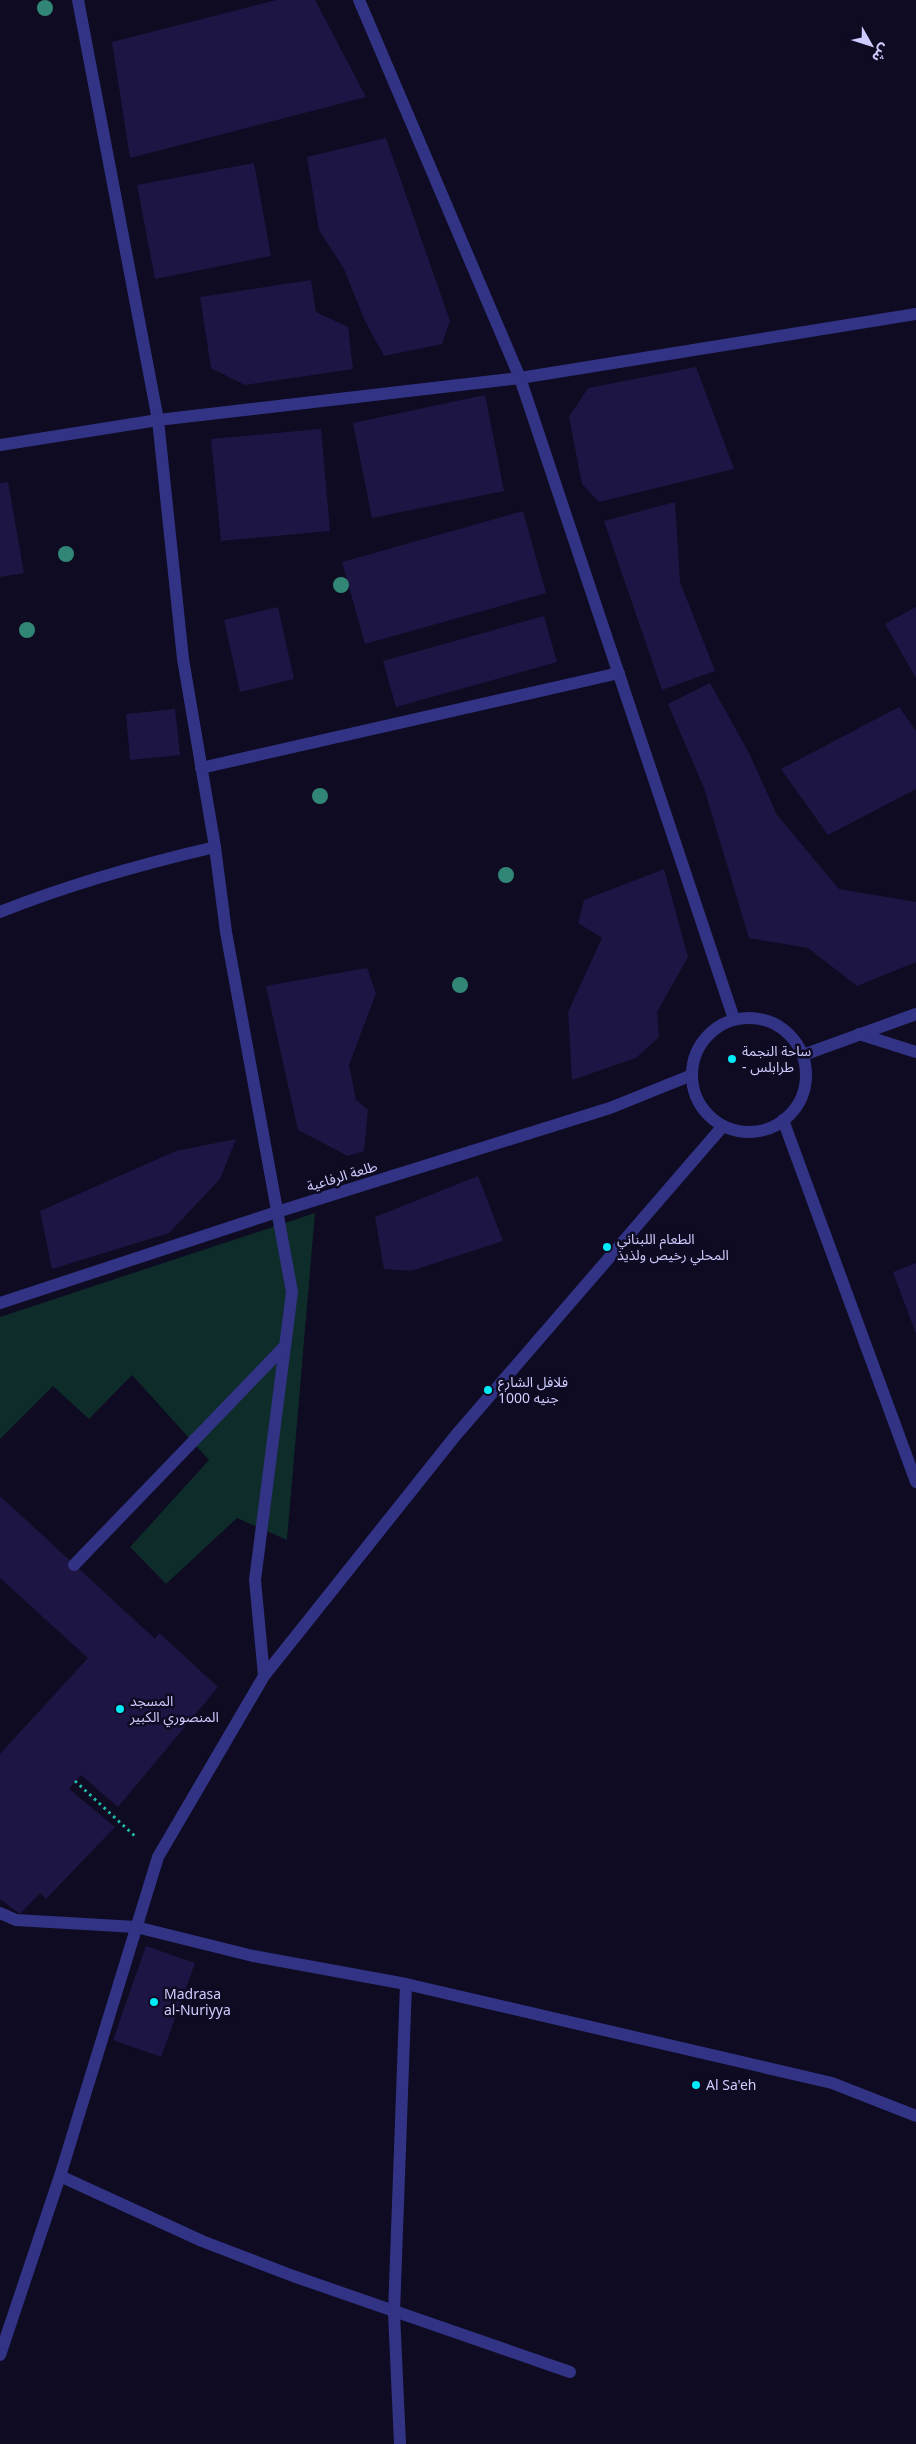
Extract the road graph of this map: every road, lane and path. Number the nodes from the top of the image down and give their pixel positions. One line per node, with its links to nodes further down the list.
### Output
1 (78, 0): 5 (street)
2 (359, 0): 4 (street)
3 (916, 314): 4 (street)
4 (520, 378): 5 (street); 7 (street)
5 (158, 420): 6 (street); 8 (street)
6 (0, 445)
7 (619, 672): 8 (street); 12 (street)
8 (201, 768): 9 (street)
9 (215, 847): 10 (street); 19 (street)
10 (0, 912)
11 (916, 1014): 13 (street)
12 (734, 1019): 15 (street); 16 (street)
13 (859, 1034): 14 (street); 15 (street)
14 (916, 1052)
15 (803, 1055): 17 (street)
16 (692, 1075): 18 (street); 19 (street, طلعة الرفاعية)
17 (783, 1120): 18 (street); 22 (street)
18 (724, 1126): 24 (street)
19 (277, 1212): 20 (street, طلعة الرفاعية); 21 (street)
20 (0, 1303)
21 (284, 1347): 23 (street); 24 (street)
22 (916, 1482)
23 (74, 1565)
24 (264, 1676): 26 (street)
25 (75, 1781): 26 (path)
26 (158, 1857): 28 (street)
27 (0, 1913): 28 (street)
28 (136, 1927): 29 (street); 31 (street)
29 (406, 1984): 30 (street); 32 (street)
30 (916, 2116)
31 (60, 2176): 32 (street); 33 (street)
32 (394, 2312): 34 (street); 35 (street)
33 (0, 2356)
34 (570, 2372)
35 (400, 2444)

